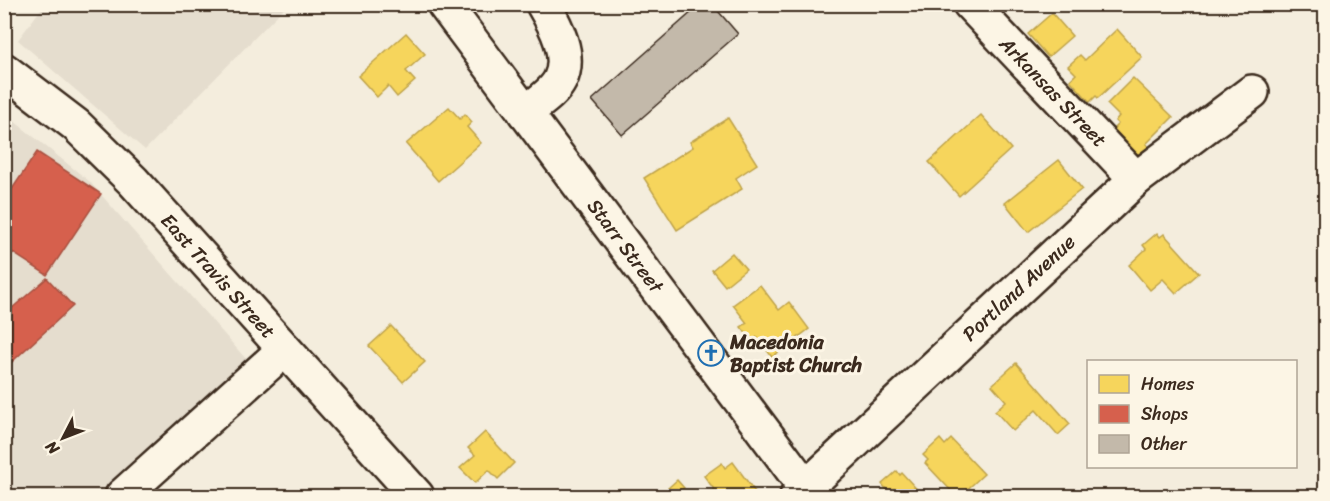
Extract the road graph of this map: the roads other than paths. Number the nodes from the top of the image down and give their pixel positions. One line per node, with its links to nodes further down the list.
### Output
1 (444, 4): 6 (street, Starr Street)
2 (543, 4): 6 (street)
3 (970, 4): 7 (street, Arkansas Street)
4 (4, 70): 8 (street, East Travis Street)
5 (1252, 92): 7 (street, Portland Avenue)
6 (525, 113): 9 (street, Starr Street)
7 (1136, 179): 9 (street, Portland Avenue)
8 (284, 350): 10 (street); 11 (street, East Travis Street)
9 (802, 492)
10 (122, 496)
11 (417, 496)

